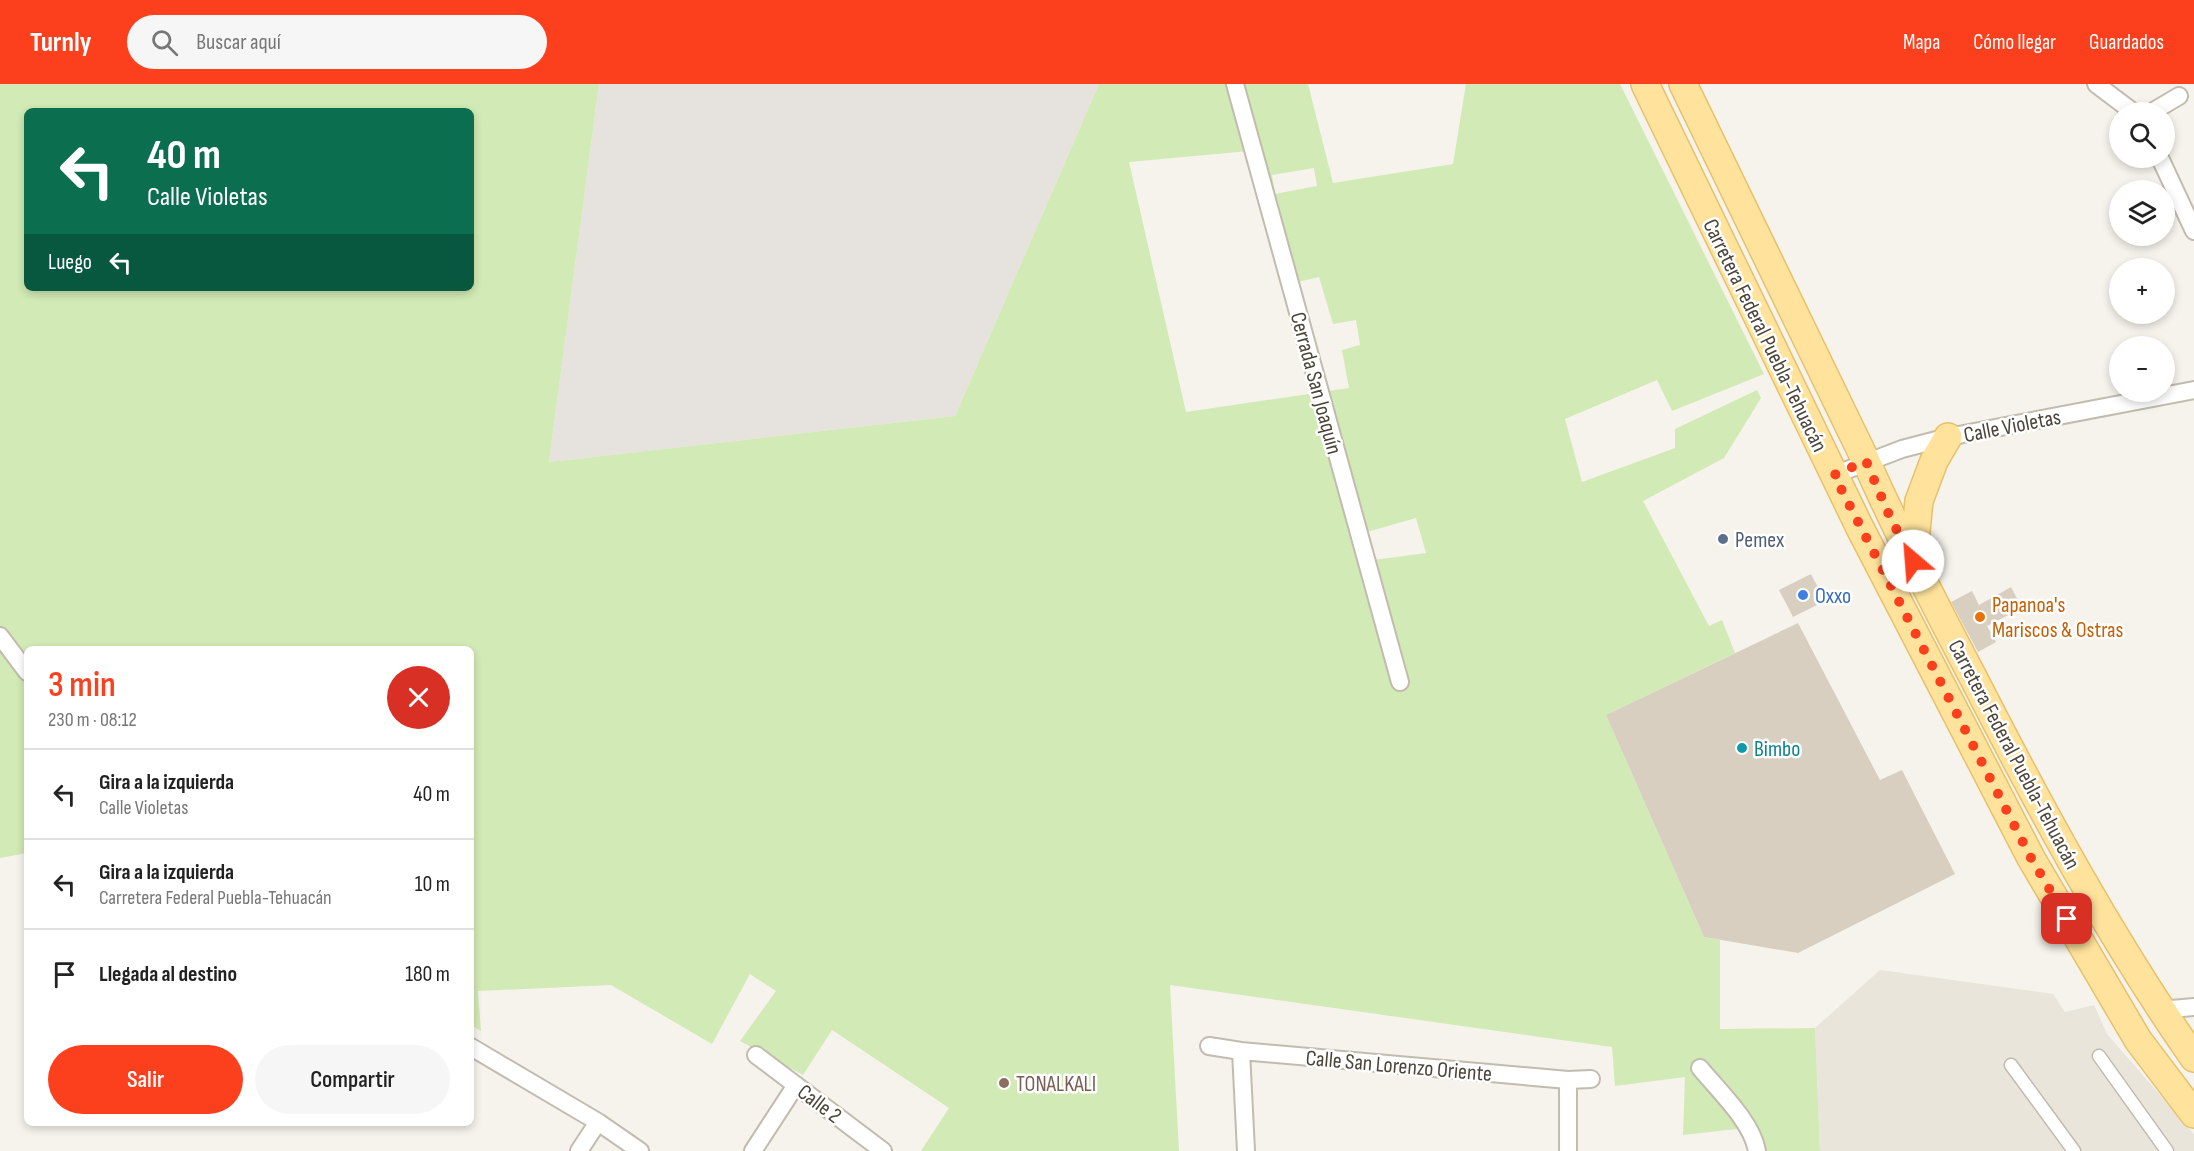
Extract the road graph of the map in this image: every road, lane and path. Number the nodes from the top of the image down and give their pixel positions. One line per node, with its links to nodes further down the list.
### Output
1 (1235, 84): 17 (street, Cerrada San Joaquín)
2 (1645, 84): 13 (main road, Carretera Federal Puebla-Tehuacán)
3 (1683, 84): 12 (main road, Carretera Federal Puebla-Tehuacán)
4 (2096, 84): 6 (street)
5 (2179, 96): 7 (street)
6 (2120, 102)
7 (2169, 102)
8 (2165, 168): 9 (street)
9 (2192, 222)
10 (2194, 390): 11 (street, Calle Violetas)
11 (1948, 437): 12 (street, Calle Violetas); 14 (main road)
12 (1866, 461): 13 (street, Calle Violetas); 14 (main road, Carretera Federal Puebla-Tehuacán)
13 (1834, 475): 31 (main road, Carretera Federal Puebla-Tehuacán)
14 (1913, 561): 19 (main road, Carretera Federal Puebla-Tehuacán)
15 (0, 636): 16 (street)
16 (24, 668)
17 (1400, 682)
18 (2194, 1007): 19 (street)
19 (2160, 1010): 25 (main road, Carretera Federal Puebla-Tehuacán)
20 (1209, 1046): 22 (street, Calle San Lorenzo Oriente)
21 (474, 1049): 32 (street)
22 (1241, 1051): 29 (street, Calle San Lorenzo Oriente); 37 (street)
23 (756, 1055): 30 (street, Calle 2)
24 (2099, 1056): 41 (street)
25 (2194, 1058)
26 (2012, 1065): 40 (street)
27 (1700, 1068): 39 (street)
28 (1591, 1079): 29 (street, Calle San Lorenzo Oriente)
29 (1568, 1080): 38 (street)
30 (796, 1085): 35 (street); 36 (street, Calle 2)
31 (2194, 1114)
32 (598, 1122): 33 (street); 34 (street)
33 (579, 1151)
34 (640, 1151)
35 (753, 1151)
36 (883, 1151)
37 (1246, 1151)
38 (1568, 1151)
39 (1757, 1151)
40 (2074, 1151)
41 (2167, 1151)

